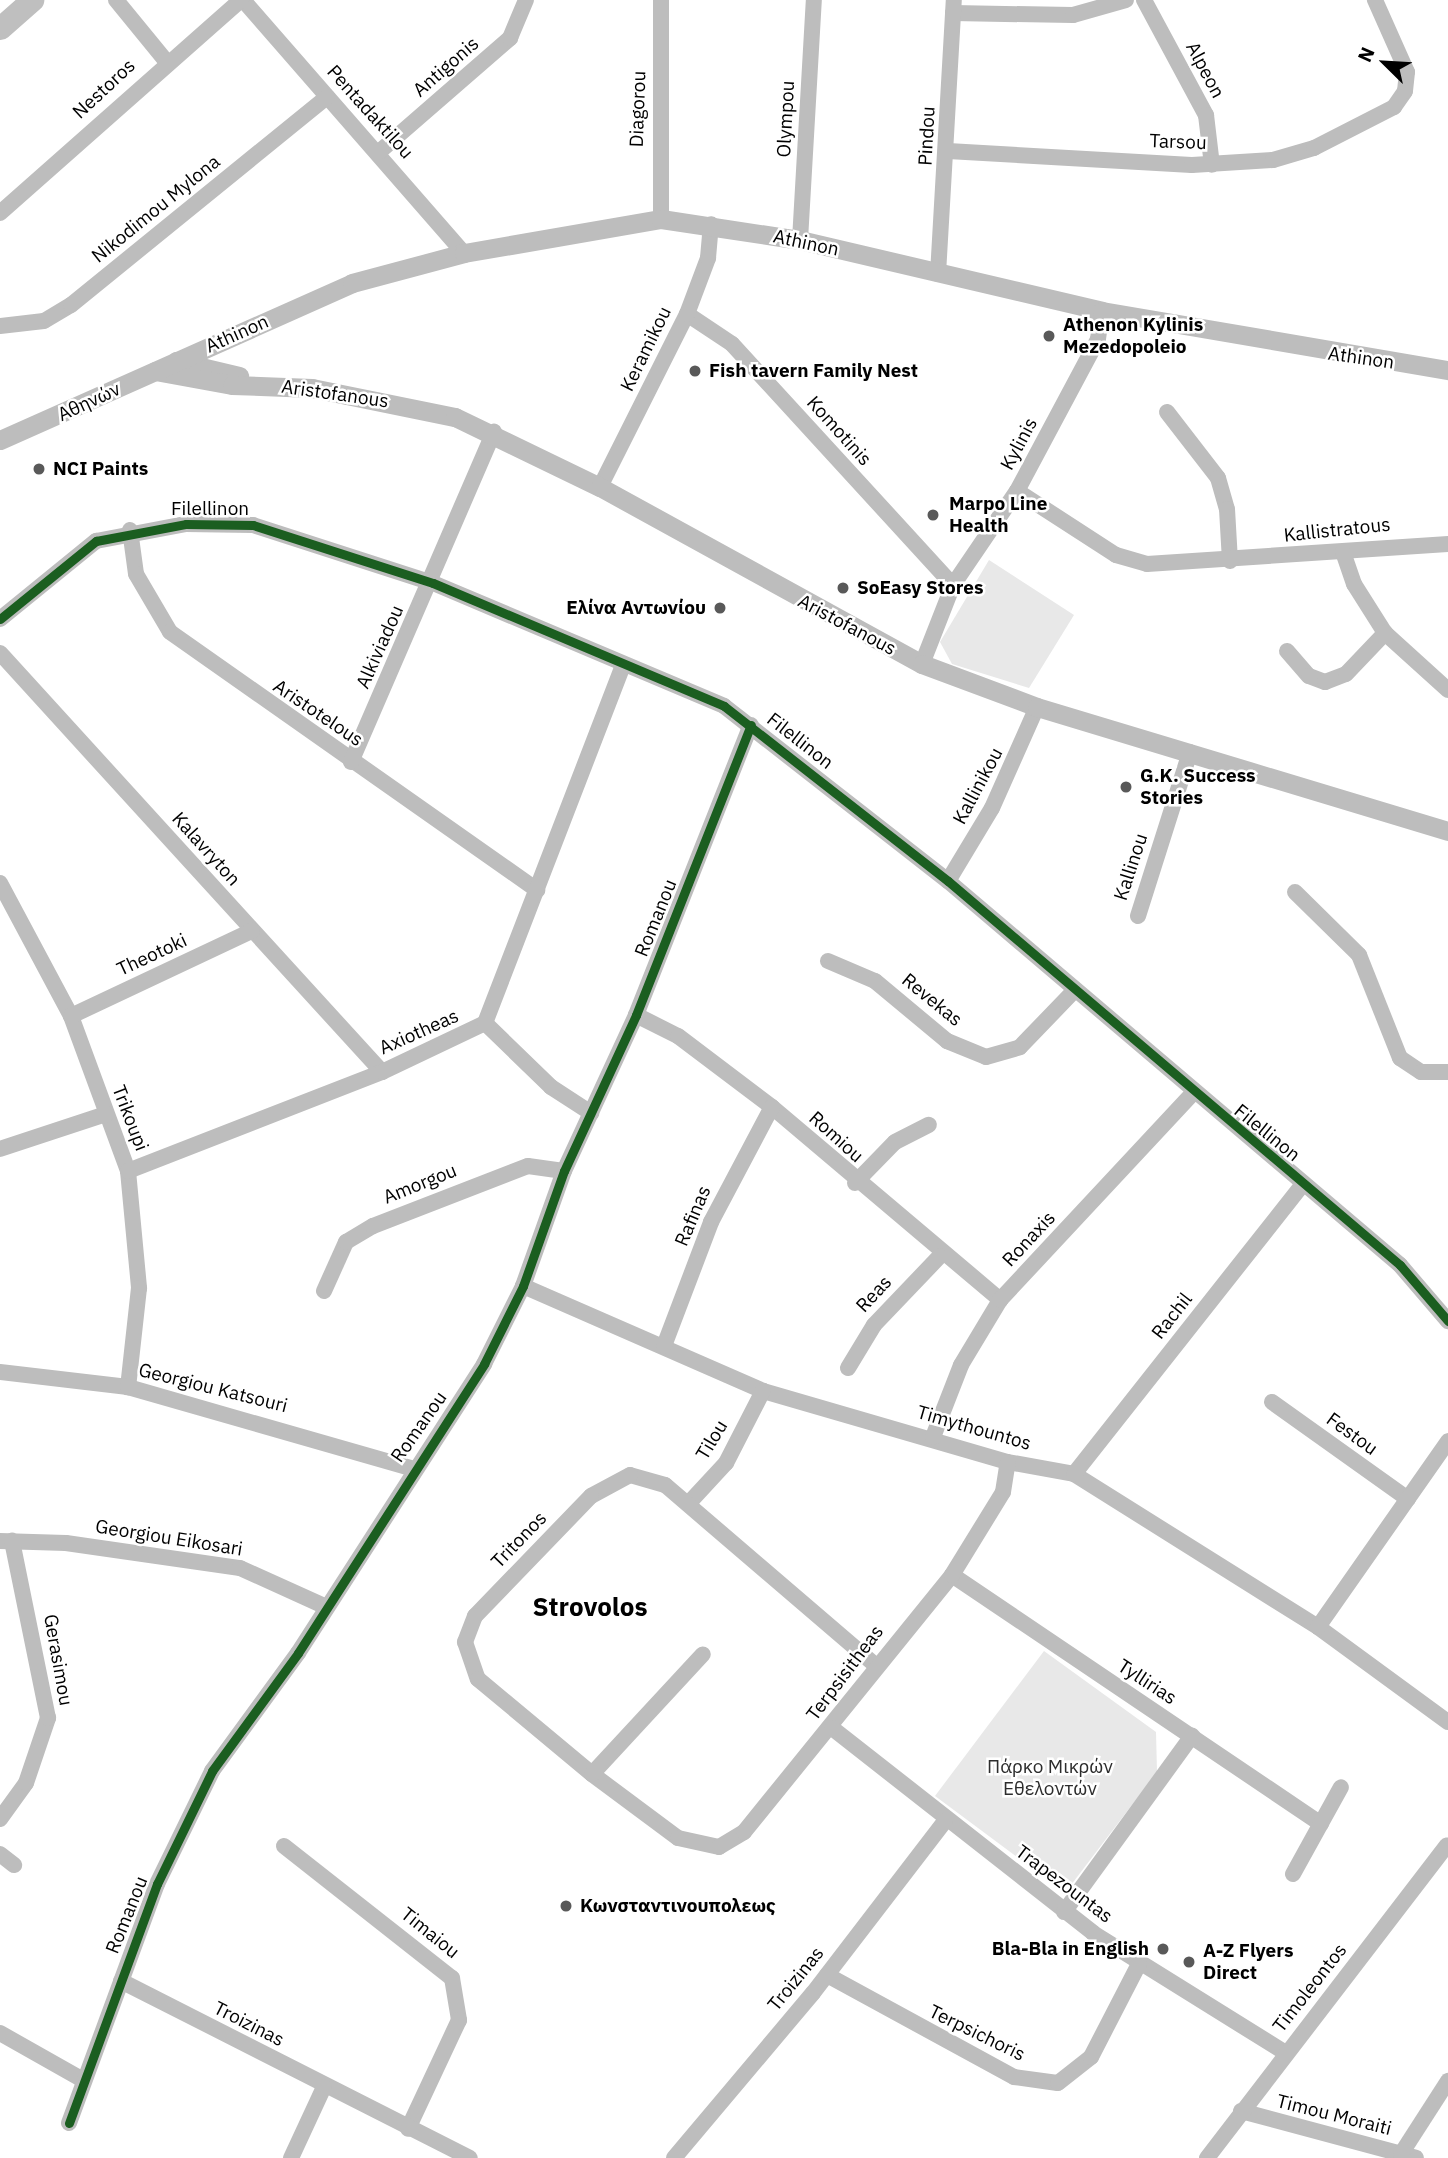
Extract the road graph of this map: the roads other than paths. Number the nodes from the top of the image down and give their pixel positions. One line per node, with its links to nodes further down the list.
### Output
1 (32, 0): 11 (main road)
2 (116, 0): 12 (street)
3 (242, 0): 12 (street, Nestoros); 13 (street, Pentadaktilou)
4 (661, 0): 18 (street, Diagorou)
5 (814, 0): 20 (street, Olympou)
6 (1126, 0): 10 (street)
7 (1144, 0): 16 (street, Alpeon)
8 (1375, 0): 16 (street, Tarsou)
9 (526, 2): 15 (street, Antigonis)
10 (954, 6): 14 (street, Pindou)
11 (0, 28)
12 (166, 61): 17 (street, Nestoros)
13 (327, 97): 15 (street, Pentadaktilou); 25 (street, Nikodimou Mylona)
14 (948, 151): 16 (street, Tarsou); 22 (street, Pindou)
15 (379, 152): 21 (street, Pentadaktilou)
16 (1212, 165)
17 (0, 213)
18 (661, 219): 19 (street, Athinon); 21 (street, Athinon)
19 (711, 223): 20 (street, Athinon); 24 (street, Keramikou)
20 (800, 240): 22 (street, Athinon)
21 (464, 253): 26 (street, Athinon)
22 (938, 274): 23 (street, Athinon)
23 (1102, 311): 27 (street, Athinon); 34 (street, Kylinis)
24 (687, 314): 33 (street, Keramikou); 40 (street, Komotinis)
25 (0, 327)
26 (176, 361): 28 (street, Αθηνών); 29 (street, Aristofanous)
27 (1448, 370)
28 (155, 371): 29 (street, Aristofanous); 32 (street, Αθηνών)
29 (265, 384): 31 (street, Aristofanous)
30 (1167, 412): 38 (street)
31 (494, 432): 33 (street, Aristofanous); 39 (street, Alkiviadou)
32 (0, 440)
33 (600, 487): 45 (street, Aristofanous)
34 (1017, 491): 38 (street, Kallistratous); 40 (street, Kylinis)
35 (130, 530): 39 (street, Filellinon); 41 (street, Filellinon); 51 (street, Aristotelous)
36 (1448, 544): 37 (street, Kallistratous)
37 (1343, 552): 38 (street, Kallistratous); 42 (street)
38 (1230, 561)
39 (433, 583): 46 (street, Filellinon); 51 (street, Alkiviadou)
40 (953, 585): 45 (street, Kylinis)
41 (0, 619)
42 (1385, 634): 43 (street); 47 (street)
43 (1287, 652)
44 (0, 653): 58 (street, Kalavryton)
45 (922, 664): 48 (street, Aristofanous)
46 (624, 665): 49 (street, Filellinon); 55 (street, Axiotheas)
47 (1448, 690)
48 (1037, 707): 50 (street, Aristofanous); 53 (street, Kallinikou)
49 (751, 725): 53 (street, Filellinon); 61 (street, Romanou)
50 (1190, 752): 52 (street, Aristofanous); 57 (street, Kallinou)
51 (351, 762): 55 (street, Aristotelous)
52 (1448, 831)
53 (948, 881): 60 (street, Filellinon)
54 (0, 883): 62 (street, Trikoupi)
55 (537, 890): 63 (street, Axiotheas)
56 (1295, 892): 65 (street)
57 (1138, 916)
58 (252, 931): 62 (street, Theotoki); 64 (street, Kalavryton)
59 (828, 961): 60 (street, Revekas)
60 (1073, 992): 66 (street, Filellinon)
61 (636, 1015): 67 (street, Romiou); 68 (street, Romanou)
62 (71, 1016): 69 (street, Trikoupi)
63 (485, 1023): 64 (street, Axiotheas); 68 (street)
64 (382, 1072): 72 (street, Axiotheas)
65 (1448, 1072)
66 (1192, 1094): 75 (street, Filellinon); 79 (street, Ronaxis)
67 (772, 1107): 74 (street, Romiou); 81 (street, Rafinas)
68 (591, 1113): 73 (street, Romanou)
69 (106, 1114): 71 (street); 72 (street, Trikoupi)
70 (929, 1125): 74 (street)
71 (0, 1149)
72 (128, 1171): 84 (street, Trikoupi)
73 (564, 1171): 77 (street, Romanou); 78 (street, Amorgou)
74 (855, 1183): 76 (street, Romiou)
75 (1303, 1184): 80 (street, Filellinon); 91 (street, Rachil)
76 (940, 1256): 79 (street, Romiou); 82 (street, Reas)
77 (523, 1286): 81 (street, Timythountos); 90 (street, Romanou)
78 (324, 1291)
79 (1000, 1300): 87 (street, Ronaxis)
80 (1448, 1321)
81 (664, 1346): 85 (street, Timythountos)
82 (848, 1368)
83 (0, 1372): 84 (street, Georgiou Katsouri)
84 (128, 1387): 90 (street, Georgiou Katsouri)
85 (763, 1391): 87 (street, Timythountos); 93 (street, Tilou)
86 (1272, 1402): 92 (street, Festou)
87 (933, 1437): 89 (street, Timythountos)
88 (1448, 1441): 92 (street)
89 (1008, 1462): 91 (street, Timythountos); 95 (street, Terpsisitheas)
90 (411, 1468): 96 (street, Romanou)
91 (1074, 1474): 97 (street, Timythountos)
92 (1408, 1499): 97 (street)
93 (688, 1504): 99 (street, Tritonos); 103 (street, Tritonos)
94 (6, 1541): 96 (street, Georgiou Eikosari); 105 (street, Gerasimou)
95 (952, 1575): 99 (street, Terpsisitheas); 102 (street, Tyllirias)
96 (324, 1606): 117 (street, Romanou)
97 (1318, 1627): 100 (street, Timythountos)
98 (703, 1654): 103 (street)
99 (874, 1664): 101 (street, Terpsisitheas)
100 (1448, 1723)
101 (832, 1728): 106 (street, Trapezountas); 110 (street, Terpsisitheas)
102 (1192, 1736): 107 (street, Tyllirias); 114 (street)
103 (592, 1774): 110 (street, Tritonos)
104 (1342, 1787): 107 (street)
105 (0, 1819)
106 (945, 1821): 114 (street, Trapezountas); 116 (street, Troizinas)
107 (1321, 1824): 113 (street)
108 (1447, 1844): 119 (street, Timoleontos)
109 (284, 1846): 125 (street, Timaiou)
110 (707, 1848)
111 (0, 1854): 112 (street)
112 (14, 1866)
113 (1293, 1874)
114 (1064, 1912): 115 (street, Trapezountas)
115 (1139, 1964): 116 (street, Terpsichoris); 119 (street, Trapezountas)
116 (827, 1975): 129 (street, Troizinas)
117 (121, 1982): 120 (street, Romanou); 122 (street, Troizinas)
118 (0, 2033): 120 (street)
119 (1286, 2053): 123 (street, Timoleontos)
120 (83, 2080): 124 (street, Romanou)
121 (1448, 2081): 126 (street)
122 (324, 2087): 125 (street, Troizinas); 127 (street)
123 (1241, 2111): 126 (street, Timou Moraiti); 130 (street, Timoleontos)
124 (69, 2123)
125 (408, 2129): 128 (street, Troizinas)
126 (1409, 2156)
127 (291, 2158)
128 (470, 2158)
129 (674, 2158)
130 (1207, 2158)

